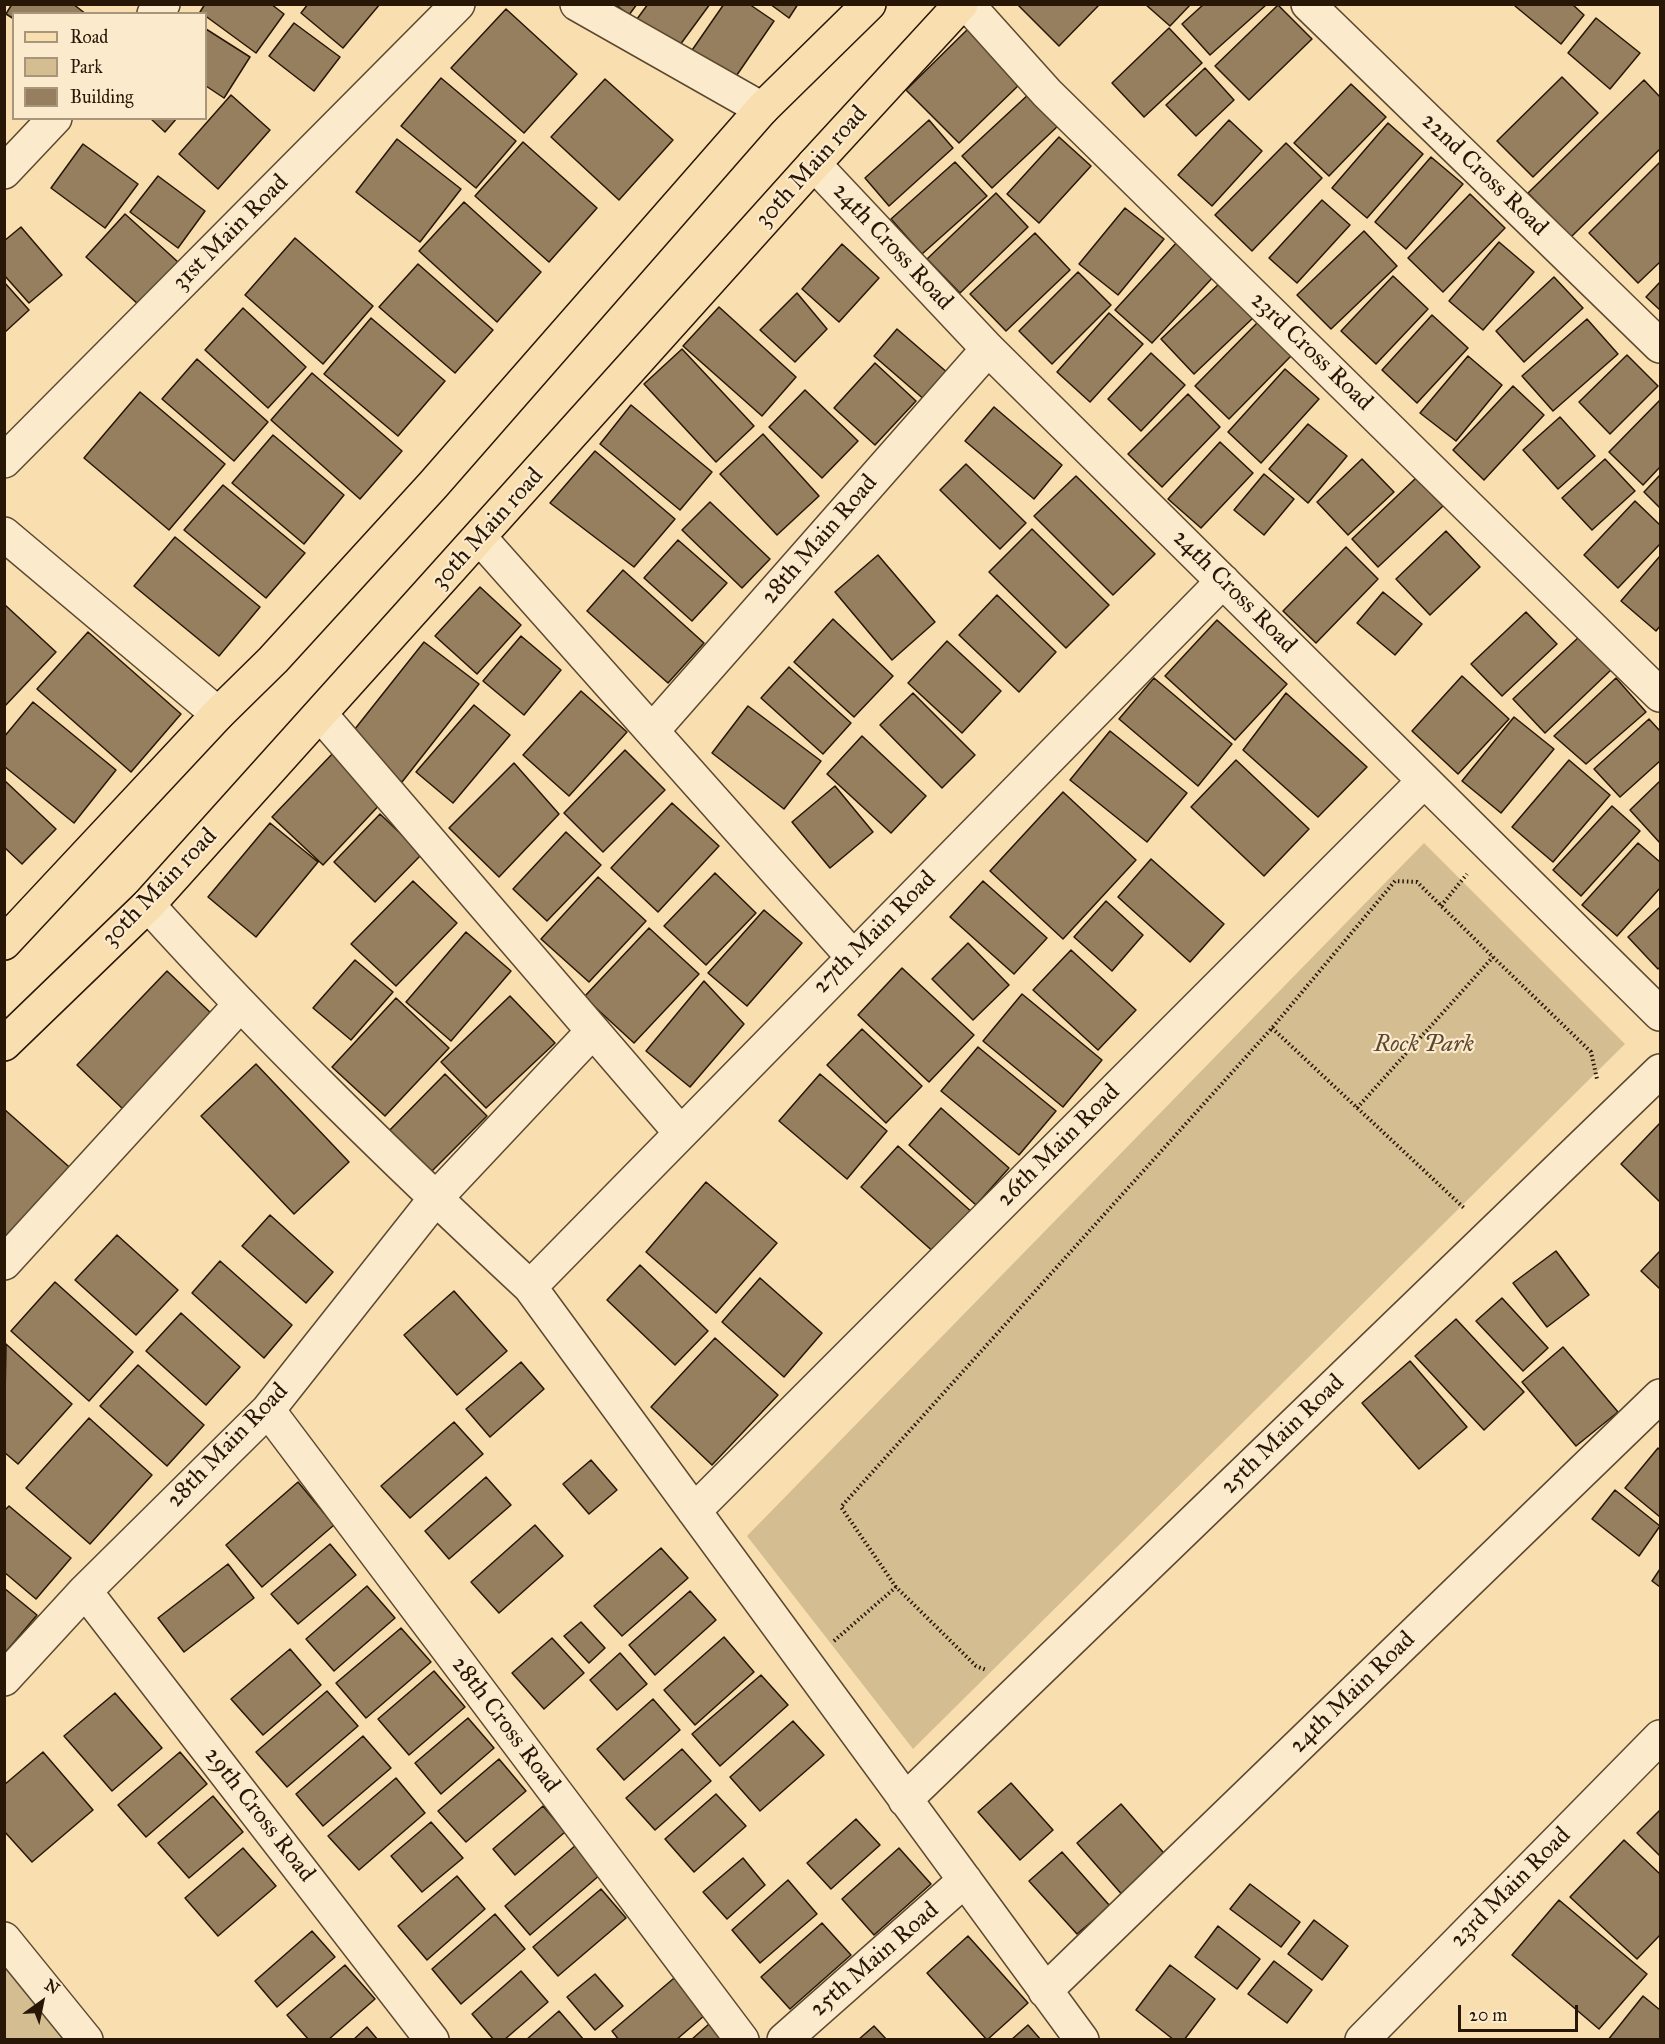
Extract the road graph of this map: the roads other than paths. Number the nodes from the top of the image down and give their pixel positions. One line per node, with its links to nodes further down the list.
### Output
1 (458, 4): 13 (street, 31st Main Road)
2 (577, 4): 7 (street)
3 (869, 4): 7 (main road)
4 (961, 4): 9 (main road, 30th Main road)
5 (967, 4): 17 (street, 23rd Cross Road)
6 (1308, 4): 11 (street, 22nd Cross Road)
7 (762, 109): 18 (main road)
8 (53, 120): 10 (street)
9 (814, 164): 12 (street, 24th Cross Road); 15 (main road, 30th Main road)
10 (4, 172)
11 (1660, 346)
12 (988, 349): 16 (street, 24th Cross Road); 20 (street, 28th Main Road)
13 (4, 461)
14 (4, 534): 18 (street)
15 (480, 538): 19 (main road, 30th Main road); 20 (street)
16 (1222, 581): 21 (street, 24th Cross Road); 24 (street, 27th Main Road)
17 (1660, 695)
18 (218, 714): 23 (main road)
19 (321, 715): 22 (main road, 30th Main road); 27 (street)
20 (652, 731): 24 (street)
21 (1424, 781): 26 (street, 24th Cross Road); 36 (street, 26th Main Road)
22 (148, 905): 25 (street); 28 (main road, 30th Main road)
23 (4, 943)
24 (852, 956): 30 (street, 27th Main Road)
25 (239, 1006): 31 (street); 32 (street)
26 (1660, 1014)
27 (593, 1031): 30 (street); 31 (street, 28th Main Road)
28 (4, 1044)
29 (1660, 1071): 40 (street, 25th Main Road)
30 (680, 1132): 33 (street, 27th Main Road)
31 (435, 1198): 33 (street); 35 (street, 28th Main Road)
32 (4, 1263)
33 (530, 1287): 36 (street)
34 (1660, 1396): 43 (street, 24th Main Road)
35 (268, 1410): 37 (street, 28th Main Road); 46 (street, 28th Cross Road)
36 (694, 1511): 40 (street)
37 (86, 1591): 38 (street, 28th Main Road); 45 (street, 29th Cross Road)
38 (4, 1680)
39 (1660, 1737): 49 (street, 23rd Main Road)
40 (905, 1800): 41 (street)
41 (965, 1880): 43 (street); 47 (street, 25th Main Road)
42 (4, 1939): 44 (street)
43 (1046, 1991): 48 (street)
44 (86, 2040)
45 (432, 2040)
46 (742, 2040)
47 (784, 2040)
48 (1082, 2040)
49 (1362, 2040)

